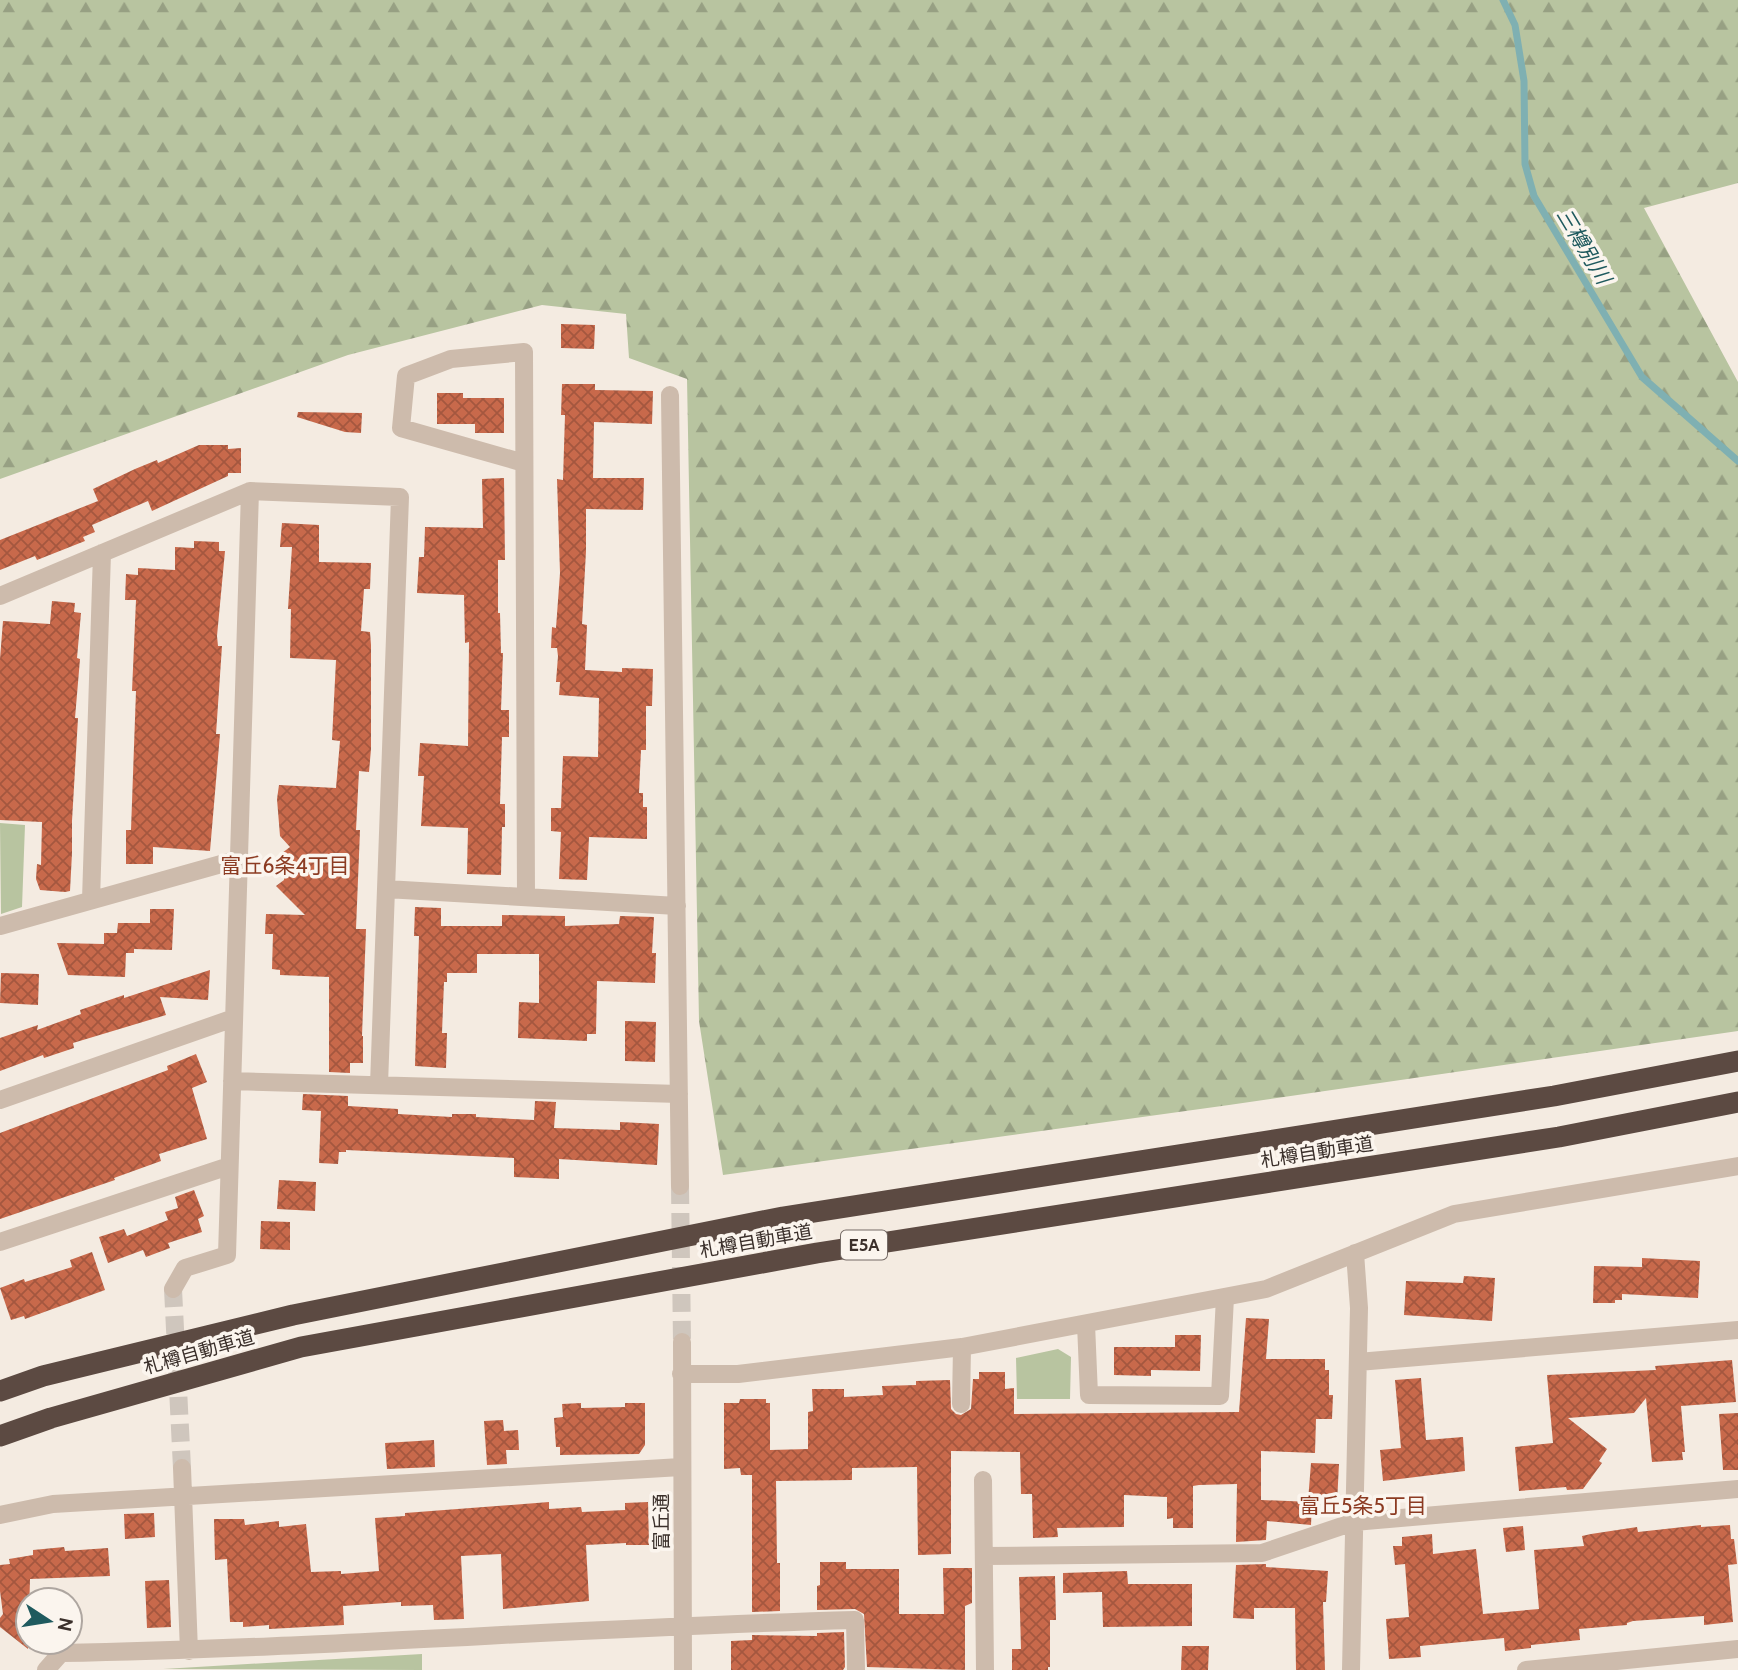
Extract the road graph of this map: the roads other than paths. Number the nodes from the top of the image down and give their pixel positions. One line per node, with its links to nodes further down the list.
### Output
1 (670, 395): 10 (street)
2 (524, 463): 2 (street); 8 (street)
3 (250, 491): 4 (street); 6 (street); 7 (street)
4 (102, 553): 5 (street); 9 (street)
5 (0, 596)
6 (239, 859): 9 (street); 12 (street)
7 (386, 889): 8 (street); 15 (street)
8 (526, 897): 10 (street)
9 (92, 900): 11 (street)
10 (677, 906): 16 (street)
11 (0, 926)
12 (234, 1018): 14 (street); 17 (street)
13 (1738, 1061): 32 (highway, 札樽自動車道 / E5A)
14 (232, 1081): 15 (street); 19 (street)
15 (379, 1085): 16 (street)
16 (679, 1094): 21 (street)
17 (0, 1100)
18 (1738, 1102): 34 (highway, 札樽自動車道 / E5A)
19 (229, 1166): 22 (street); 24 (street)
20 (1738, 1166): 23 (street)
21 (680, 1186)
22 (0, 1242)
23 (1355, 1254): 25 (street); 30 (street)
24 (173, 1289)
25 (1225, 1297): 26 (street); 26 (street)
26 (1086, 1324): 29 (street)
27 (1738, 1330): 30 (street)
28 (682, 1342): 31 (street, 富丘通)
29 (962, 1347): 31 (street); 33 (street)
30 (1358, 1362): 41 (street)
31 (681, 1374): 35 (street, 富丘通)
32 (0, 1391)
33 (961, 1404)
34 (0, 1436)
35 (681, 1467): 39 (street); 43 (street, 富丘通)
36 (182, 1468): 39 (street)
37 (983, 1480): 42 (street)
38 (1738, 1489): 41 (street)
39 (184, 1498): 40 (street); 45 (street)
40 (0, 1516)
41 (1354, 1522): 42 (street); 50 (street)
42 (984, 1556): 49 (street)
43 (682, 1624): 45 (street); 47 (street, 富丘通); 48 (street)
44 (1738, 1650): 51 (street)
45 (189, 1651): 46 (street)
46 (46, 1670)
47 (683, 1670)
48 (856, 1670)
49 (985, 1670)
50 (1351, 1670)
51 (1526, 1670)

